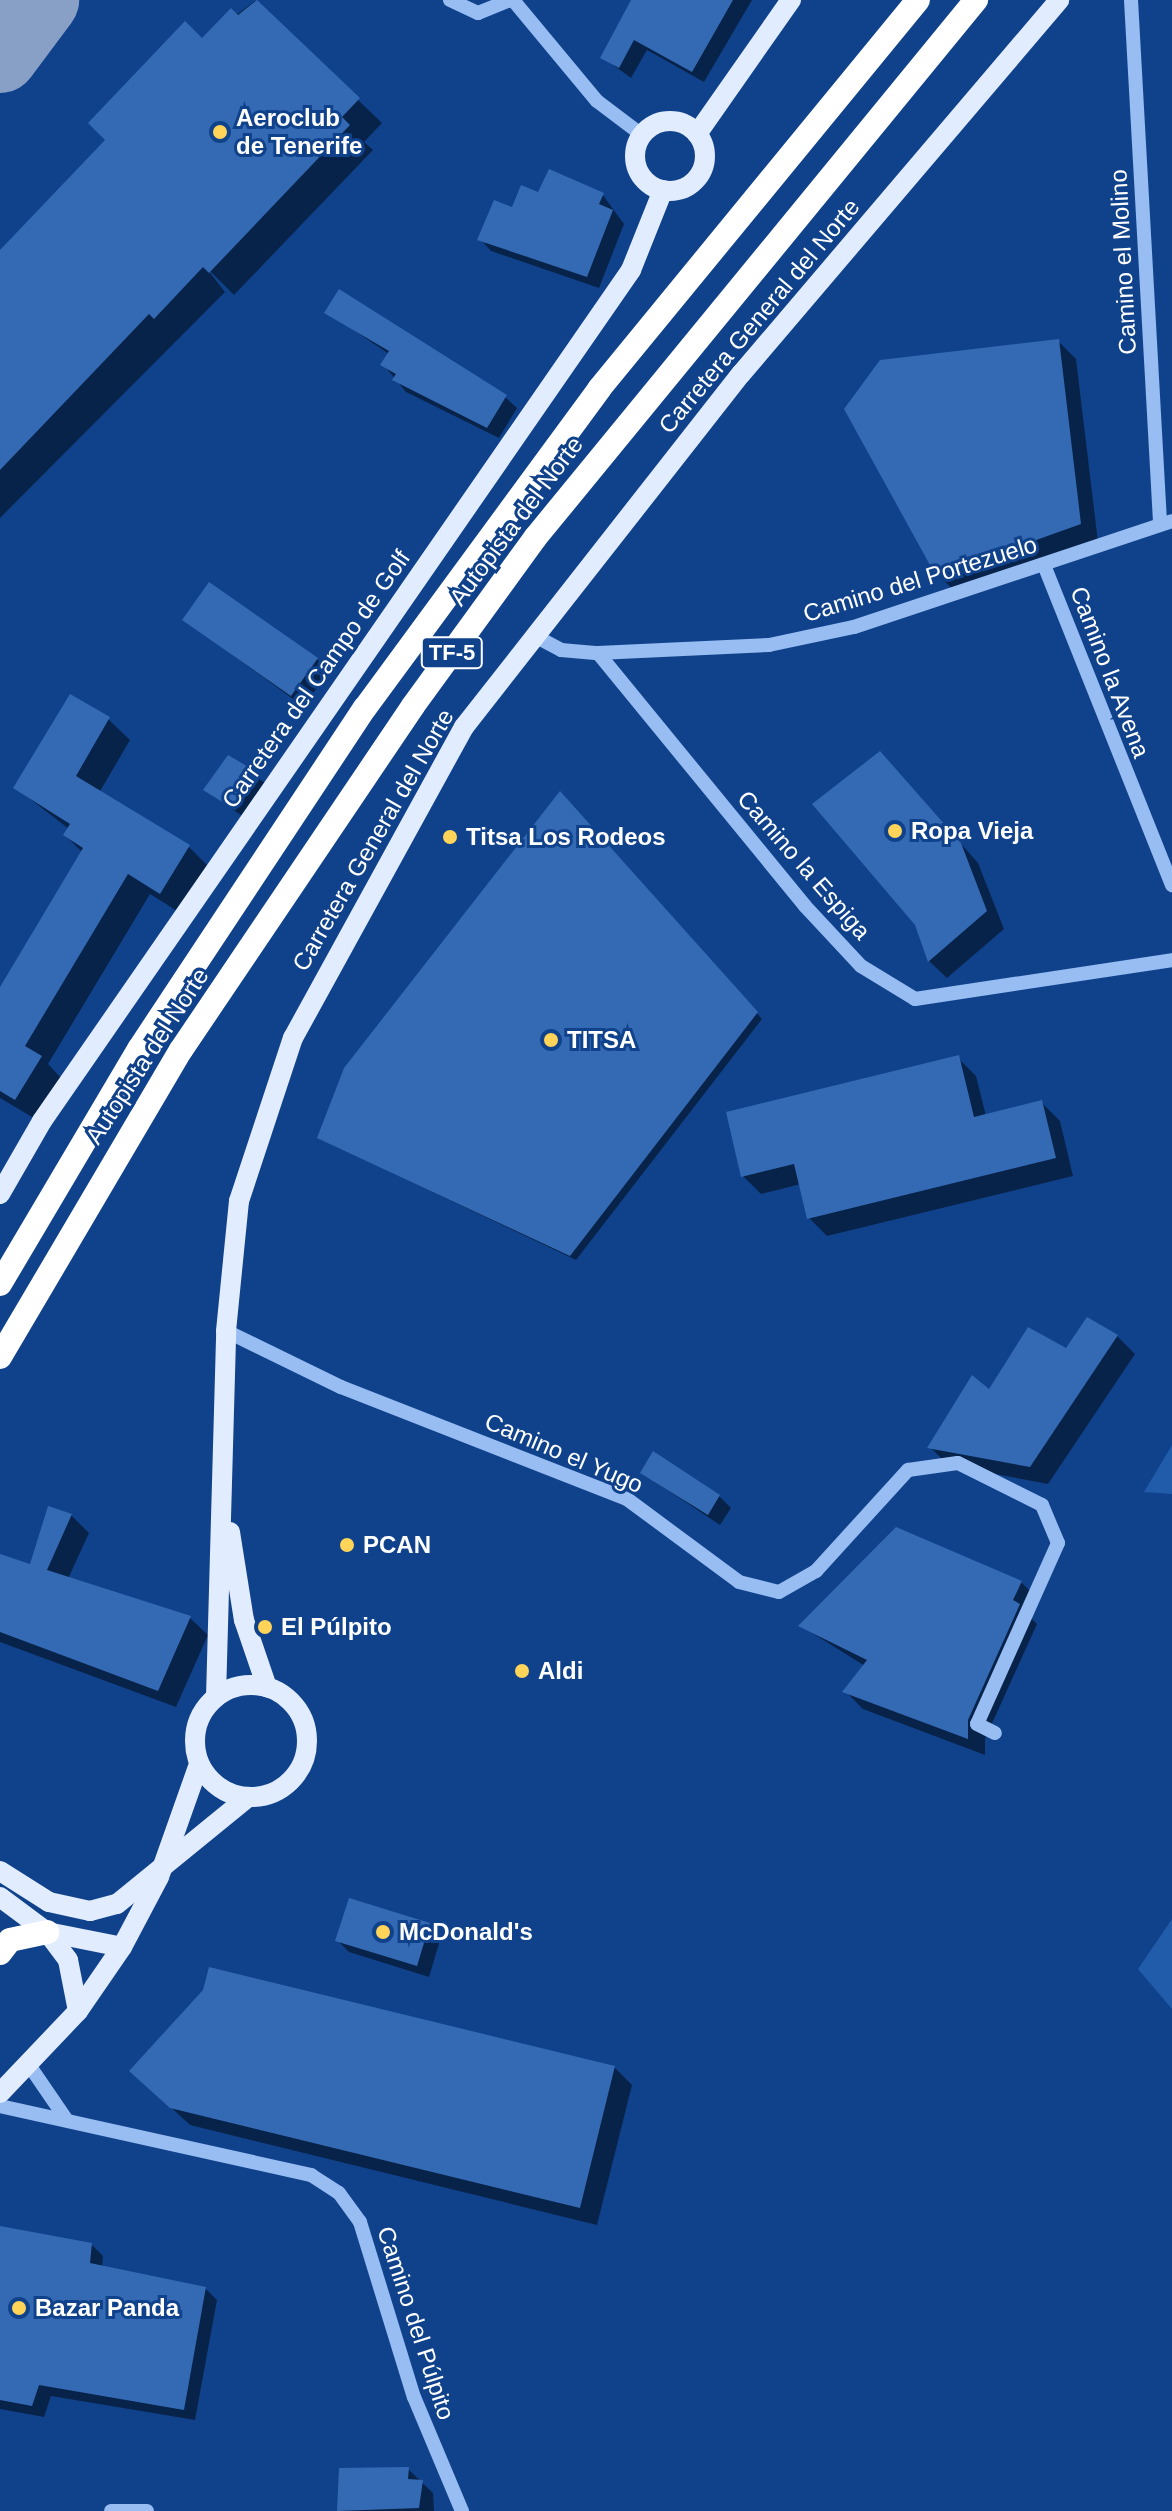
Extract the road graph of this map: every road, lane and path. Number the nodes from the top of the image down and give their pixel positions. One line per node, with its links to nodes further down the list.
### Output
1 (450, 0): 2 (street)
2 (512, 0): 9 (street)
3 (791, 0): 8 (main road)
4 (918, 0): 18 (highway, Autopista del Norte / TF-5)
5 (976, 0): 20 (highway, Autopista del Norte / TF-5)
6 (1059, 0): 13 (main road, Carretera General del Norte)
7 (1131, 0): 11 (street, Camino el Molino)
8 (697, 134): 9 (main road); 10 (main road)
9 (642, 135): 10 (main road)
10 (663, 190): 17 (main road, Carretera del Campo de Golf)
11 (1166, 521): 12 (street, Camino del Portezuelo)
12 (1044, 565): 14 (street, Camino del Portezuelo); 15 (street, Camino la Avena)
13 (533, 635): 14 (street, Camino del Portezuelo); 19 (main road, Carretera General del Norte)
14 (598, 653): 16 (street, Camino la Espiga)
15 (1172, 885)
16 (1172, 960)
17 (0, 1194)
18 (0, 1284)
19 (226, 1331): 21 (main road, Carretera General del Norte); 24 (street, Camino el Yugo)
20 (0, 1357)
21 (226, 1516): 22 (main road, Carretera General del Norte); 23 (main road, Carretera General del Norte)
22 (267, 1687): 23 (main road); 26 (main road)
23 (216, 1697): 25 (main road)
24 (995, 1733)
25 (199, 1764): 26 (main road); 28 (main road)
26 (248, 1797): 28 (main road)
27 (0, 1871): 28 (main road)
28 (159, 1877): 31 (main road)
29 (0, 1897): 30 (main road)
30 (47, 1932): 31 (main road); 32 (highway); 33 (main road)
31 (122, 1947): 33 (main road)
32 (0, 1953)
33 (78, 2011): 34 (main road)
34 (29, 2065): 35 (main road); 37 (street)
35 (0, 2093)
36 (0, 2106): 37 (street, Camino del Púlpito)
37 (66, 2119): 40 (street, Camino del Púlpito)
38 (111, 2511): 39 (street)
39 (147, 2511)
40 (462, 2511)

